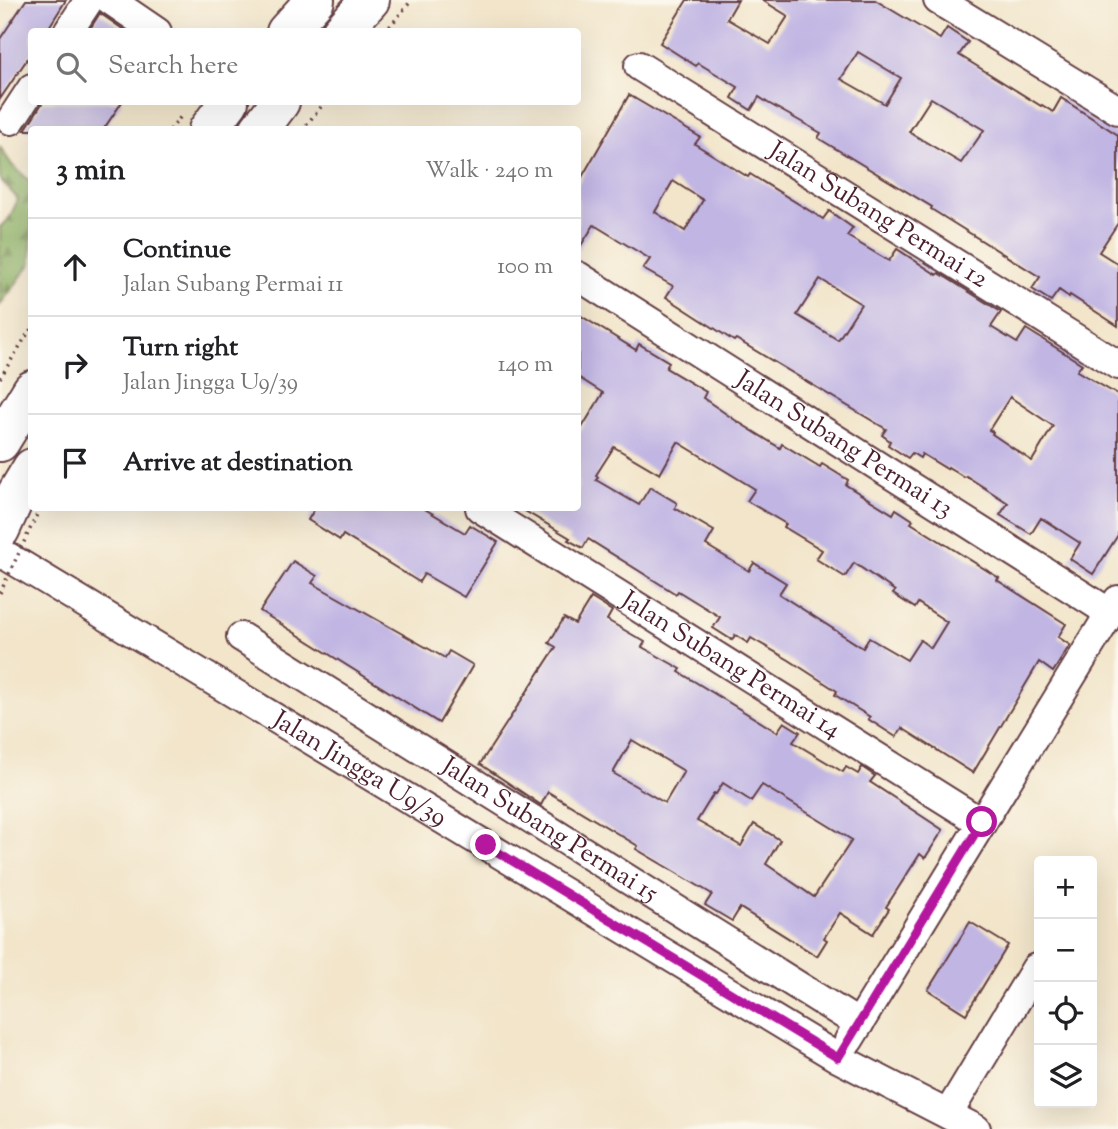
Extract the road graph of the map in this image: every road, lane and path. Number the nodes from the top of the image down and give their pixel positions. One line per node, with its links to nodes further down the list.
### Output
1 (89, 0): 7 (street)
2 (110, 0): 8 (street)
3 (314, 0): 9 (highway)
4 (370, 0): 10 (highway)
5 (412, 0): 11 (path)
6 (938, 0): 17 (street)
7 (71, 28)
8 (151, 28)
9 (290, 28)
10 (345, 28)
11 (388, 28)
12 (639, 66): 24 (street, Jalan Subang Permai 12)
13 (28, 94): 18 (street)
14 (227, 105): 19 (highway)
15 (278, 105): 20 (highway)
16 (323, 105): 21 (path)
17 (1118, 110)
18 (11, 120)
19 (211, 126)
20 (261, 126)
21 (305, 126)
22 (581, 278): 34 (street, Jalan Subang Permai 13)
23 (28, 333): 25 (path)
24 (1118, 365)
25 (0, 378)
26 (28, 396): 27 (highway)
27 (0, 442)
28 (28, 490): 31 (highway)
29 (28, 493): 33 (path, bridge)
30 (485, 511): 36 (street, Jalan Subang Permai 14)
31 (0, 530)
32 (0, 552): 39 (street, Jalan Jingga U9/39)
33 (0, 593)
34 (1114, 607): 36 (street)
35 (241, 637): 38 (street, Jalan Subang Permai 15)
36 (982, 822): 38 (street)
37 (1034, 971): 40 (street)
38 (859, 1024): 39 (street)
39 (838, 1058): 40 (street, Jalan Jingga U9/39)
40 (948, 1114): 41 (street, Jalan Jingga U9/39)
41 (976, 1129)

